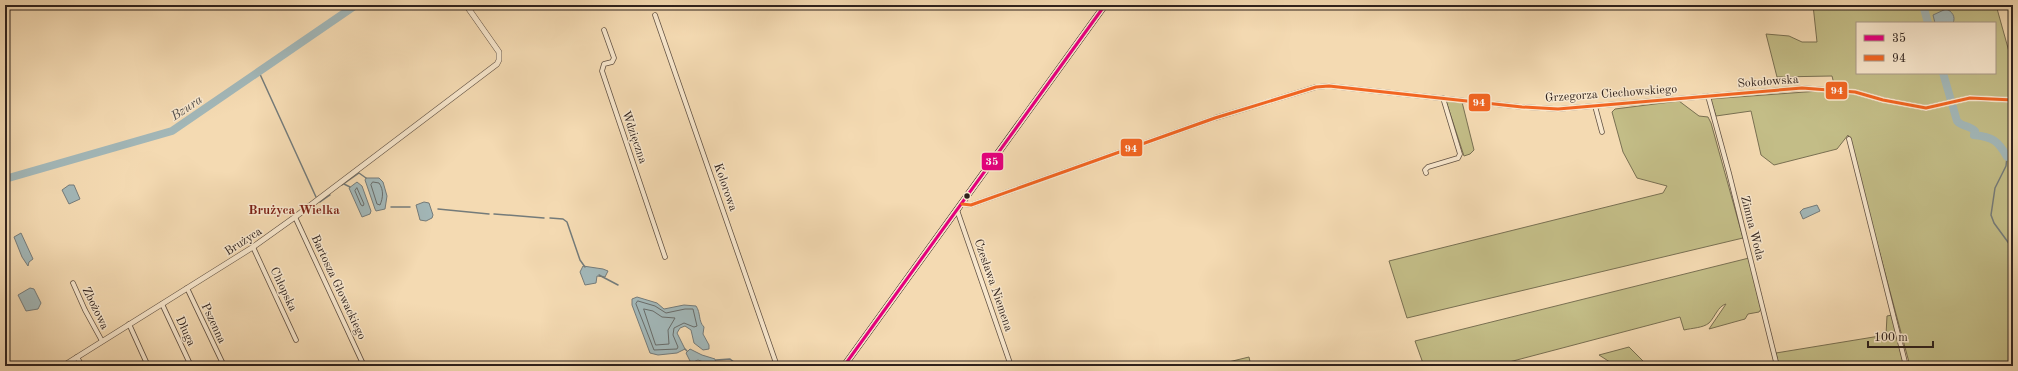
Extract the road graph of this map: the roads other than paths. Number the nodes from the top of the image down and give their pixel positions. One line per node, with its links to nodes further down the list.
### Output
1 (466, 5): 14 (street, Brużyca)
2 (1105, 5): 12 (main road)
3 (655, 15): 30 (street, Kolorowa)
4 (604, 30): 16 (street, Wdzięczna)
5 (1708, 96): 7 (street, Sokołowska); 8 (street, Grzegorza Ciechowskiego); 33 (street, Zimna Woda)
6 (1443, 98): 8 (street, Grzegorza Ciechowskiego); 11 (street); 12 (street, Grzegorza Ciechowskiego)
7 (2013, 100)
8 (1594, 106): 9 (street)
9 (1602, 132)
10 (1848, 139): 34 (street)
11 (1426, 173)
12 (962, 204): 13 (main road)
13 (957, 210): 31 (main road); 32 (street, Czesława Niemena)
14 (295, 217): 15 (street, Brużyca); 29 (street, Bartosza Głowackiego)
15 (253, 247): 18 (street, Brużyca); 21 (street, Chłopska)
16 (665, 257)
17 (73, 283): 22 (street, Zbożowa)
18 (187, 288): 19 (street, Brużyca); 28 (street, Pszenna)
19 (162, 304): 20 (street, Brużyca); 27 (street, Długa)
20 (129, 324): 22 (street, Brużyca); 26 (street)
21 (296, 340)
22 (102, 341): 23 (street, Brużyca)
23 (77, 357): 24 (street, Brużyca); 25 (street)
24 (63, 366)
25 (82, 366)
26 (148, 366)
27 (191, 366)
28 (224, 366)
29 (364, 366)
30 (777, 366)
31 (844, 366)
32 (1011, 366)
33 (1777, 366)
34 (1906, 366)

